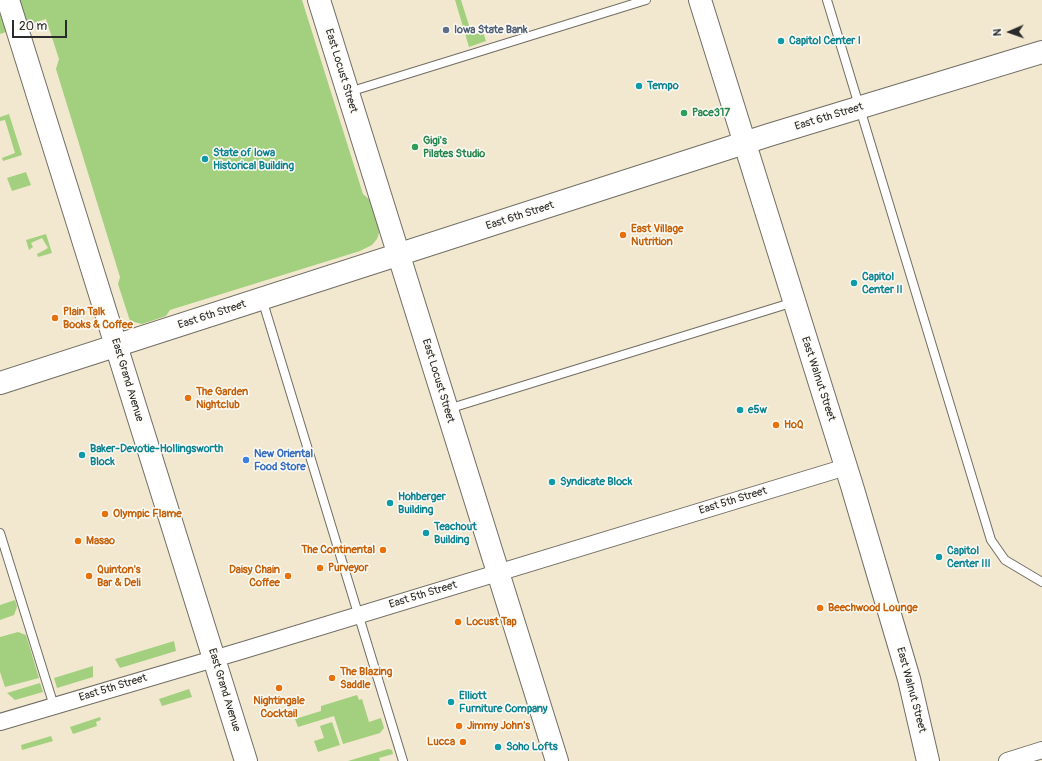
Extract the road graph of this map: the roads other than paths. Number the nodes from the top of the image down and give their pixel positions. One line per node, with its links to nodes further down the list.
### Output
1 (8, 0): 13 (main road, East Grand Avenue)
2 (319, 0): 7 (main road, East Locust Street)
3 (646, 0): 7 (lane)
4 (700, 0): 9 (main road, East Walnut Street)
5 (826, 0): 8 (lane)
6 (1042, 52): 8 (main road, East 6th Street)
7 (348, 93): 10 (main road, East Locust Street)
8 (858, 107): 9 (main road, East 6th Street); 19 (lane)
9 (744, 144): 10 (main road, East 6th Street); 12 (main road, East Walnut Street)
10 (399, 255): 11 (main road, East 6th Street); 15 (main road, East Locust Street)
11 (262, 299): 13 (main road, East 6th Street); 20 (lane)
12 (794, 302): 15 (lane); 16 (main road, East Walnut Street)
13 (116, 346): 14 (main road, East 6th Street); 21 (main road, East Grand Avenue)
14 (0, 383)
15 (447, 409): 18 (main road, East Locust Street)
16 (846, 467): 18 (street, East 5th Street); 28 (main road, East Walnut Street)
17 (0, 533): 22 (lane)
18 (498, 572): 20 (street, East 5th Street); 27 (main road, East Locust Street)
19 (1042, 582)
20 (358, 614): 21 (street, East 5th Street); 26 (lane)
21 (214, 658): 22 (street, East 5th Street); 25 (main road, East Grand Avenue)
22 (54, 706): 23 (street, East 5th Street)
23 (0, 722)
24 (1042, 750): 29 (street)
25 (246, 761)
26 (404, 761)
27 (557, 761)
28 (928, 761)
29 (1007, 761)

